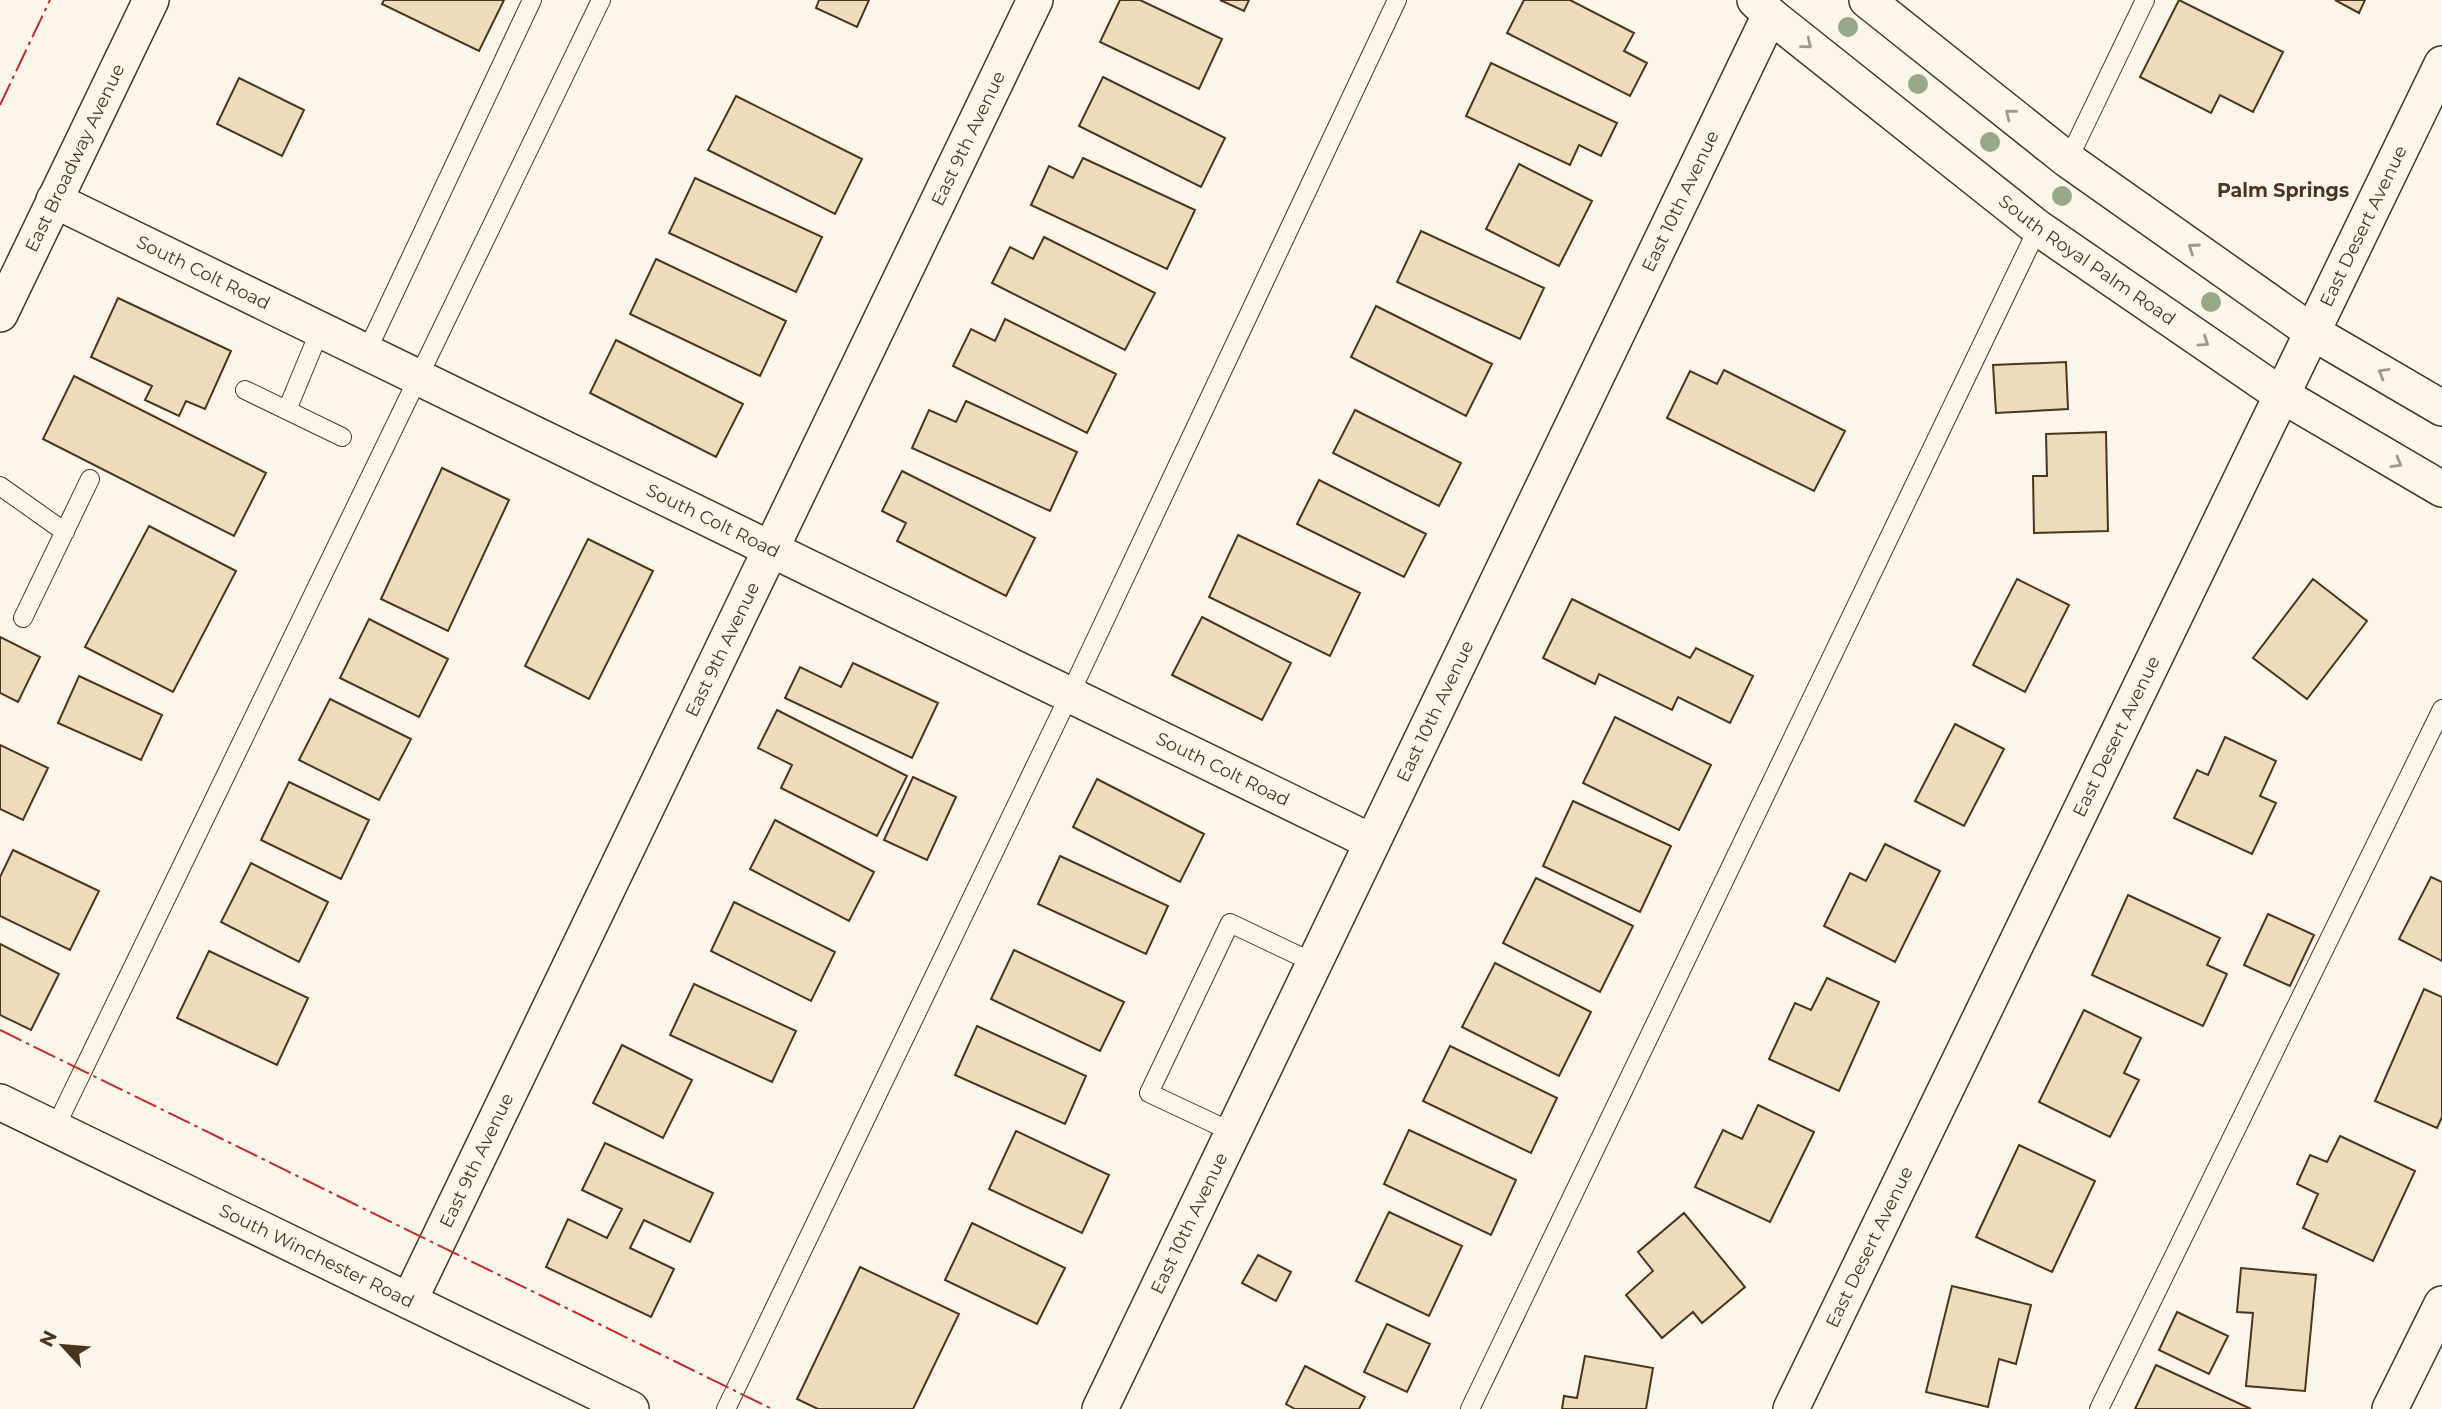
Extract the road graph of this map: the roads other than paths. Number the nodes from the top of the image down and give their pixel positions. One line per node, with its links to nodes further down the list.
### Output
1 (151, 0): 11 (street, East Broadway Avenue)
2 (532, 0): 16 (lane)
3 (601, 0): 17 (lane)
4 (1035, 0): 27 (street, East 9th Avenue)
5 (1397, 0): 29 (lane)
6 (1867, 0): 10 (street, one-way to 6)
7 (2145, 0): 10 (lane)
8 (1763, 8): 12 (street, South Royal Palm Road, one-way to 12); 31 (street, East 10th Avenue)
9 (2442, 64): 15 (street, East Desert Avenue)
10 (2068, 160): 15 (street, one-way to 10)
11 (54, 200): 13 (street, East Broadway Avenue); 14 (street, South Colt Road)
12 (2038, 228): 19 (street, South Royal Palm Road, one-way to 19); 42 (lane)
13 (0, 314)
14 (320, 330): 16 (street, South Colt Road); 21 (lane)
15 (2312, 332): 19 (street, East Desert Avenue); 20 (street, one-way to 15)
16 (366, 353): 17 (street, South Colt Road)
17 (418, 378): 27 (street, South Colt Road); 34 (lane)
18 (245, 390): 21 (lane)
19 (2280, 394): 25 (street, South Royal Palm Road, one-way to 25); 38 (street, East Desert Avenue)
20 (2442, 408)
21 (287, 410): 22 (lane)
22 (342, 437)
23 (90, 479): 26 (lane)
24 (0, 486): 26 (lane)
25 (2442, 489)
26 (65, 531): 28 (lane)
27 (772, 550): 29 (street, South Colt Road); 36 (street, East 9th Avenue)
28 (23, 618)
29 (1069, 696): 31 (street, South Colt Road); 40 (lane)
30 (2442, 709): 43 (lane)
31 (1372, 842): 32 (street, East 10th Avenue)
32 (1314, 962): 35 (street, East 10th Avenue); 35 (lane)
33 (0, 1102): 34 (street, South Winchester Road)
34 (55, 1128): 36 (street, South Winchester Road)
35 (1232, 1132): 41 (street, East 10th Avenue)
36 (409, 1301): 39 (street, South Winchester Road)
37 (2442, 1304): 44 (street)
38 (1798, 1407)
39 (631, 1409)
40 (726, 1409)
41 (1100, 1409)
42 (1470, 1409)
43 (2099, 1409)
44 (2390, 1409)

